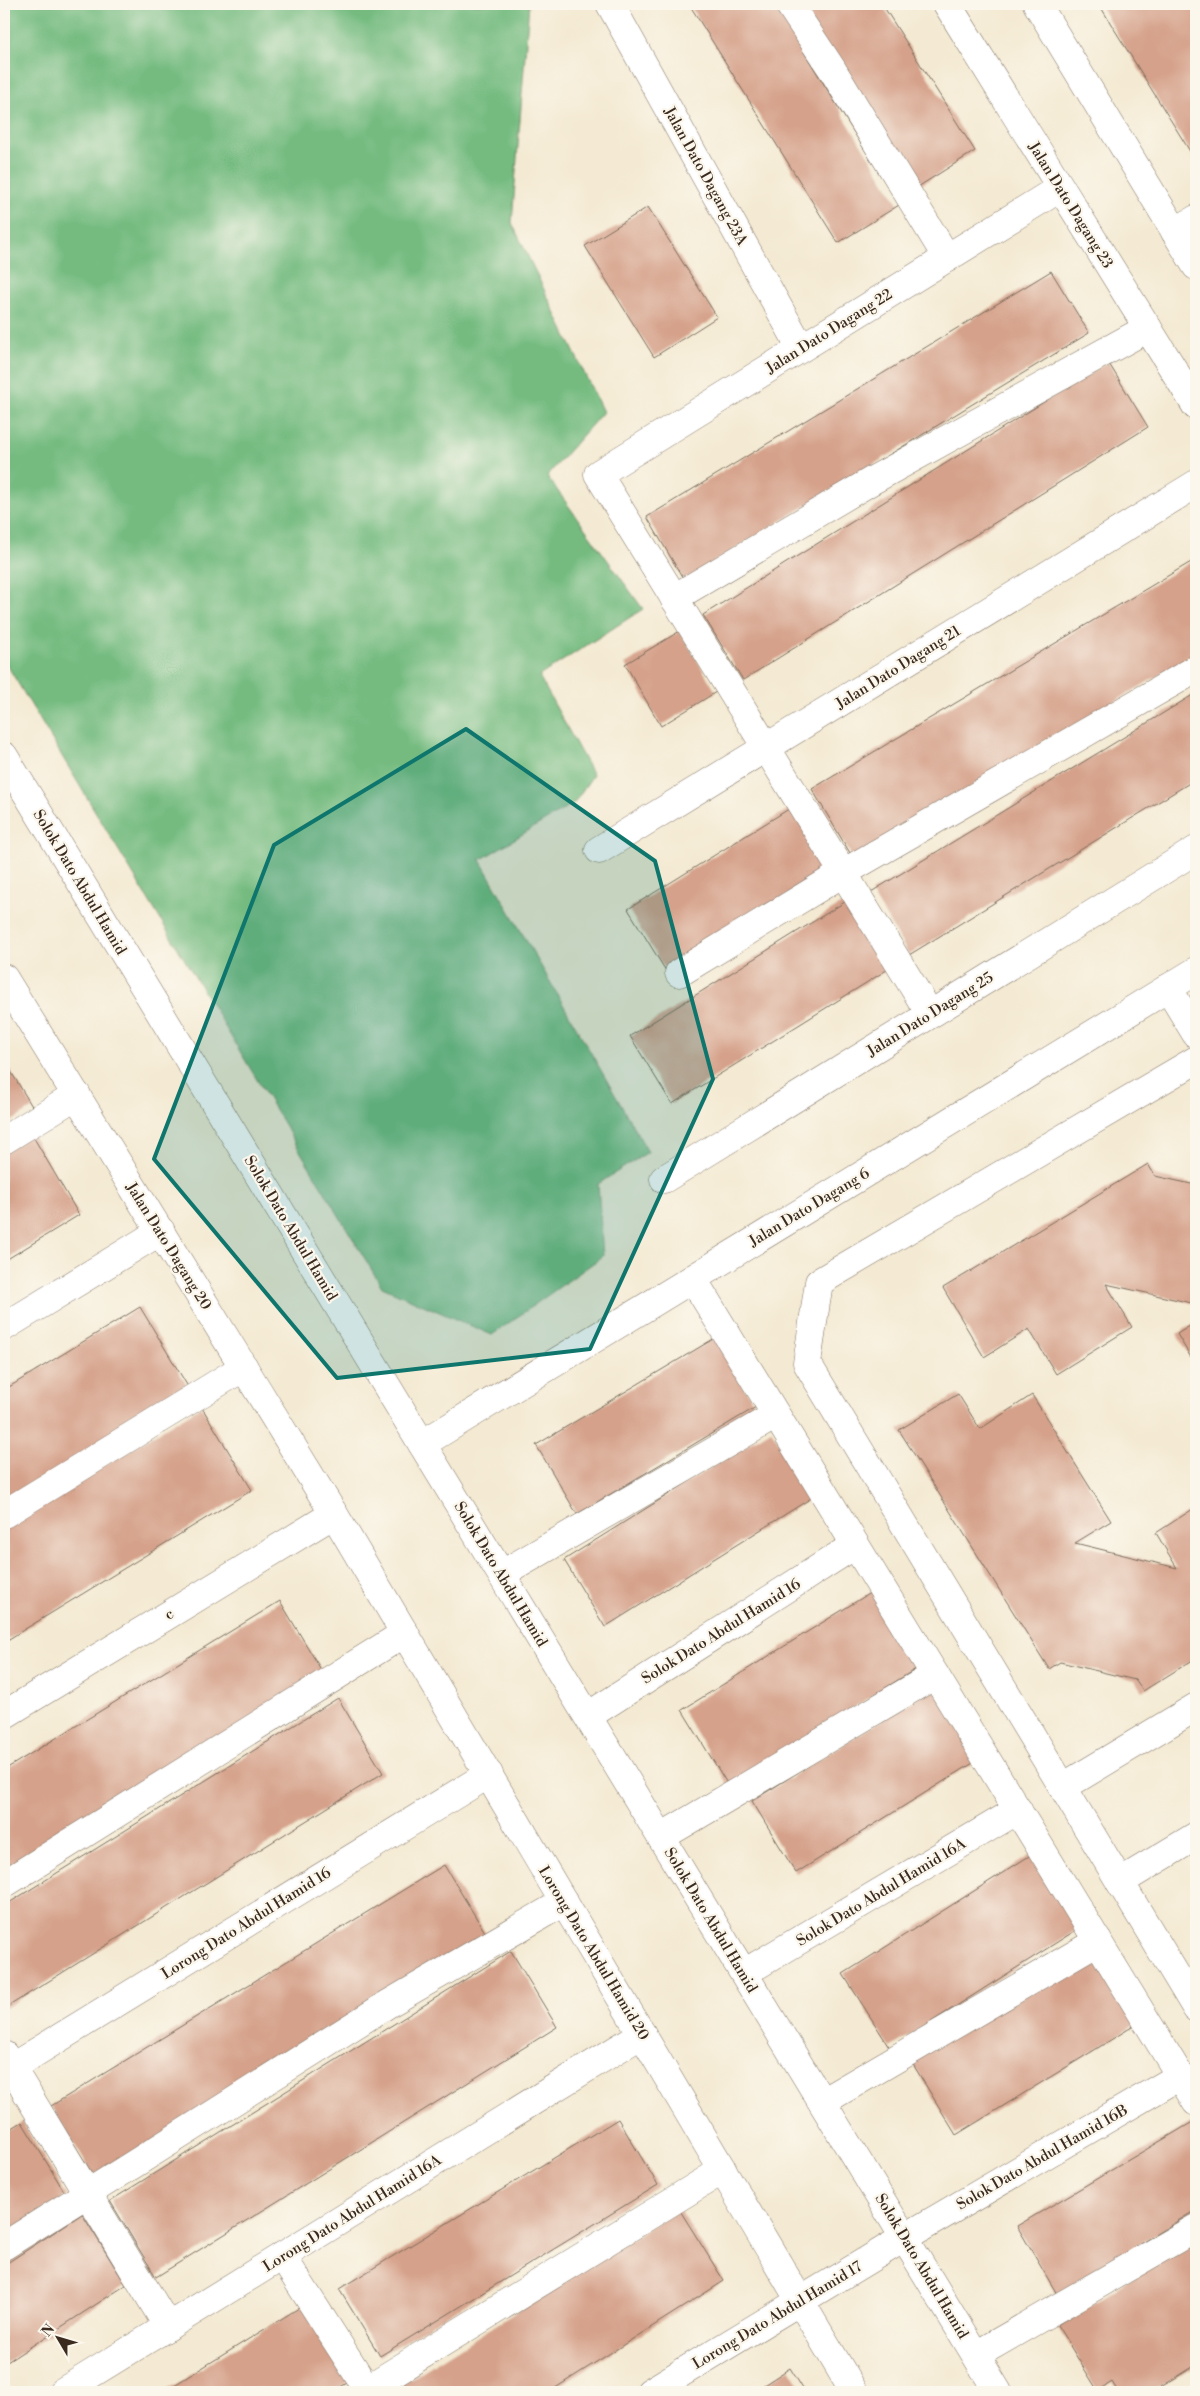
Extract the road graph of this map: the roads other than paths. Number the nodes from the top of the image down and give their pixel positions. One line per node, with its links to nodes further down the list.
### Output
1 (610, 4): 10 (street, Jalan Dato Dagang 23A)
2 (789, 4): 7 (street)
3 (947, 4): 5 (street, Jalan Dato Dagang 23)
4 (1037, 4): 6 (street)
5 (1060, 188): 7 (street, Jalan Dato Dagang 22); 9 (street, Jalan Dato Dagang 23)
6 (1186, 225): 8 (street)
7 (947, 258): 10 (street, Jalan Dato Dagang 22)
8 (1196, 266)
9 (1148, 328): 11 (street, Jalan Dato Dagang 23); 13 (street)
10 (801, 348): 13 (street, Jalan Dato Dagang 22)
11 (1196, 406)
12 (1196, 484): 15 (street, Jalan Dato Dagang 21)
13 (674, 598): 15 (street)
14 (1196, 669): 19 (street)
15 (766, 748): 17 (street, Jalan Dato Dagang 21); 19 (street)
16 (4, 756): 35 (street, Solok Dato Abdul Hamid)
17 (599, 850)
18 (1196, 850): 24 (street, Jalan Dato Dagang 25)
19 (843, 873): 21 (street); 24 (street)
20 (1196, 971): 23 (street, Jalan Dato Dagang 6)
21 (678, 973)
22 (4, 978): 27 (street, Jalan Dato Dagang 20)
23 (1168, 988): 25 (street); 31 (street, Jalan Dato Dagang 6)
24 (930, 1014): 29 (street, Jalan Dato Dagang 25)
25 (1196, 1034)
26 (1196, 1060): 46 (street)
27 (77, 1095): 28 (street); 30 (street, Jalan Dato Dagang 20)
28 (4, 1140)
29 (664, 1178)
30 (160, 1231): 32 (street); 33 (street, Jalan Dato Dagang 20)
31 (693, 1279): 34 (street); 35 (street, Jalan Dato Dagang 6)
32 (4, 1327)
33 (244, 1367): 36 (street); 37 (street, Jalan Dato Dagang 20)
34 (776, 1416): 38 (street); 39 (street)
35 (422, 1444): 39 (street, Solok Dato Abdul Hamid)
36 (4, 1514)
37 (334, 1514): 40 (street, Lorong Dato Abdul Hamid 20); 43 (street, c)
38 (855, 1545): 41 (street); 44 (street, Solok Dato Abdul Hamid 16)
39 (502, 1574): 44 (street, Solok Dato Abdul Hamid)
40 (405, 1633): 45 (street, Lorong Dato Abdul Hamid 20); 51 (street)
41 (935, 1675): 47 (street); 49 (street)
42 (1196, 1707): 46 (street)
43 (4, 1715)
44 (588, 1716): 49 (street, Solok Dato Abdul Hamid)
45 (489, 1774): 52 (street, Lorong Dato Abdul Hamid 20); 57 (street, Lorong Dato Abdul Hamid 16)
46 (1063, 1787): 50 (street)
47 (1018, 1810): 53 (street); 54 (street, Solok Dato Abdul Hamid 16A)
48 (1196, 1836): 50 (street)
49 (661, 1837): 54 (street, Solok Dato Abdul Hamid)
50 (1120, 1882): 55 (street)
51 (4, 1884)
52 (564, 1902): 56 (street, Lorong Dato Abdul Hamid 20); 62 (street)
53 (1098, 1941): 58 (street); 59 (street)
54 (744, 1973): 59 (street, Solok Dato Abdul Hamid)
55 (1196, 2008)
56 (642, 2034): 61 (street, Lorong Dato Abdul Hamid 20); 66 (street, Lorong Dato Abdul Hamid 16A)
57 (6, 2065): 62 (street)
58 (1180, 2076): 60 (street); 64 (street, Solok Dato Abdul Hamid 16B)
59 (822, 2102): 64 (street, Solok Dato Abdul Hamid)
60 (1196, 2102)
61 (723, 2170): 67 (street, Lorong Dato Abdul Hamid 20); 70 (street)
62 (86, 2192): 65 (street); 68 (street)
63 (1196, 2228): 69 (street)
64 (904, 2238): 67 (street, Lorong Dato Abdul Hamid 17); 69 (street, Solok Dato Abdul Hamid)
65 (4, 2246)
66 (282, 2256): 68 (street, Lorong Dato Abdul Hamid 16A); 70 (street)
67 (801, 2301): 72 (street, Lorong Dato Abdul Hamid 17); 73 (street, Lorong Dato Abdul Hamid 20)
68 (168, 2327): 71 (street, Lorong Dato Abdul Hamid 16A)
69 (976, 2355): 74 (street, Solok Dato Abdul Hamid)
70 (366, 2391)
71 (62, 2392)
72 (650, 2392)
73 (854, 2392)
74 (998, 2392)

